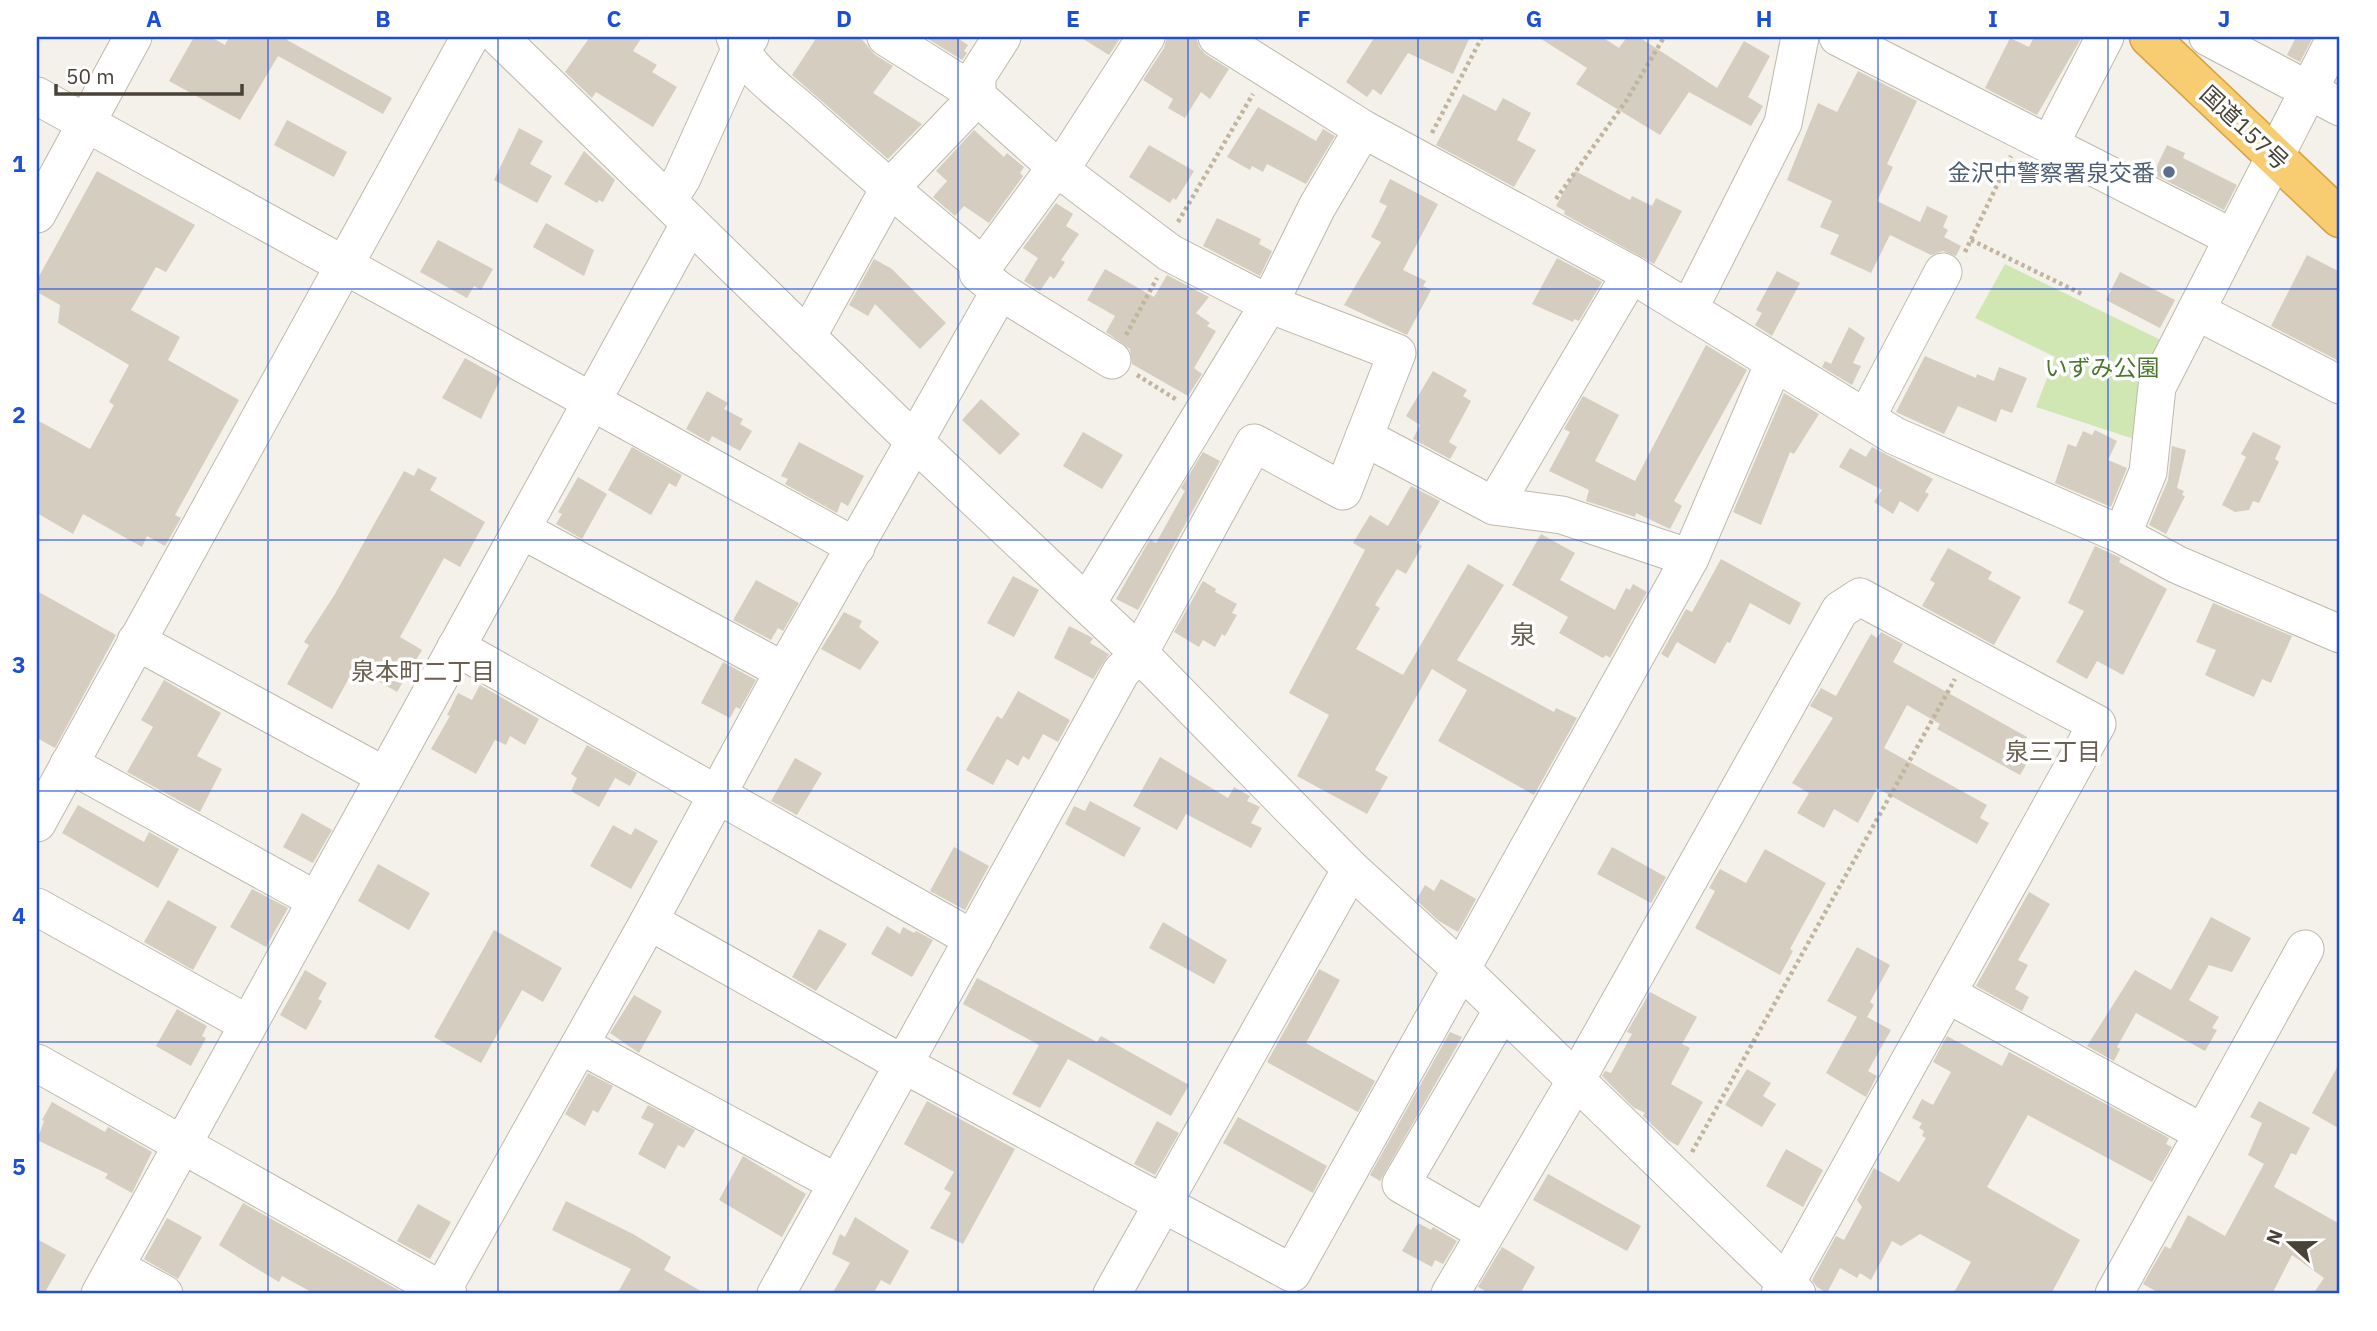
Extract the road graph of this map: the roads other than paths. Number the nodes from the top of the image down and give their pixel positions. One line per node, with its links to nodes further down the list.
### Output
1 (133, 37): 19 (street)
2 (470, 37): 29 (street)
3 (499, 37): 25 (street)
4 (886, 37): 17 (street)
5 (1002, 37): 17 (street)
6 (1146, 37): 23 (street)
7 (1217, 37): 20 (street)
8 (1800, 37): 34 (street)
9 (1838, 37): 21 (street)
10 (2105, 37): 21 (street)
11 (2148, 37): 22 (highway, 国道157号)
12 (2207, 37): 15 (street)
13 (2336, 37): 15 (street)
14 (742, 41): 24 (street); 25 (street)
15 (2308, 90): 18 (street); 22 (street)
16 (37, 96): 19 (street)
17 (977, 97): 23 (street); 24 (street)
18 (2340, 107)
19 (87, 124): 26 (street); 29 (street)
20 (1363, 129): 31 (street); 33 (street)
21 (2038, 136): 28 (street)
22 (2276, 157): 27 (highway, 国道157号); 28 (street)
23 (1056, 167): 32 (street); 33 (street)
24 (889, 189): 32 (street); 36 (street)
25 (679, 211): 36 (street); 40 (street)
26 (37, 214)
27 (2340, 218)
28 (2233, 238): 35 (street)
29 (344, 264): 40 (street); 51 (street)
30 (1943, 272): 41 (street)
31 (1631, 274): 34 (street); 44 (street)
32 (991, 278): 37 (street); 43 (street)
33 (1269, 304): 42 (street); 49 (street)
34 (1689, 309): 38 (street)
35 (2196, 311): 39 (street); 46 (street)
36 (807, 337): 43 (street)
37 (1112, 360)
38 (1774, 363): 41 (street); 48 (street)
39 (2340, 384)
40 (594, 401): 45 (street); 47 (street)
41 (1866, 418): 46 (street)
42 (1364, 437): 44 (street); 53 (street)
43 (915, 442): 47 (street); 49 (street)
44 (1494, 506): 48 (street)
45 (522, 530): 52 (street); 54 (street)
46 (2122, 535): 50 (street)
47 (856, 547): 54 (street)
48 (1689, 558): 65 (street)
49 (1087, 603): 53 (street)
50 (2340, 634)
51 (136, 641): 55 (street); 56 (street)
52 (456, 648): 56 (street); 57 (street)
53 (1139, 653): 59 (street); 63 (street)
54 (785, 671): 57 (street)
55 (69, 764): 58 (street); 60 (street)
56 (385, 776): 60 (street)
57 (719, 794): 62 (street); 63 (street)
58 (37, 823)
59 (1351, 869): 65 (street); 76 (street)
60 (316, 900): 68 (street)
61 (37, 907): 68 (street)
62 (649, 921): 69 (street); 71 (street)
63 (973, 939): 71 (street)
64 (2305, 949): 73 (street)
65 (1462, 970): 67 (street); 76 (street)
66 (1947, 995): 72 (street); 73 (street); 79 (street)
67 (1502, 1011): 72 (street); 77 (street)
68 (248, 1024): 74 (street)
69 (580, 1045): 75 (street); 80 (street)
70 (37, 1063): 74 (street)
71 (903, 1064): 75 (street); 76 (street)
72 (1576, 1080): 77 (street); 79 (street)
73 (2203, 1133): 85 (street)
74 (181, 1145): 78 (street); 80 (street)
75 (837, 1183): 82 (street)
76 (1162, 1200): 83 (street)
77 (1484, 1231): 84 (street)
78 (107, 1280): 81 (street)
79 (1788, 1291)
80 (443, 1293)
81 (164, 1294)
82 (776, 1294)
83 (1112, 1294)
84 (1450, 1294)
85 (2114, 1294)

